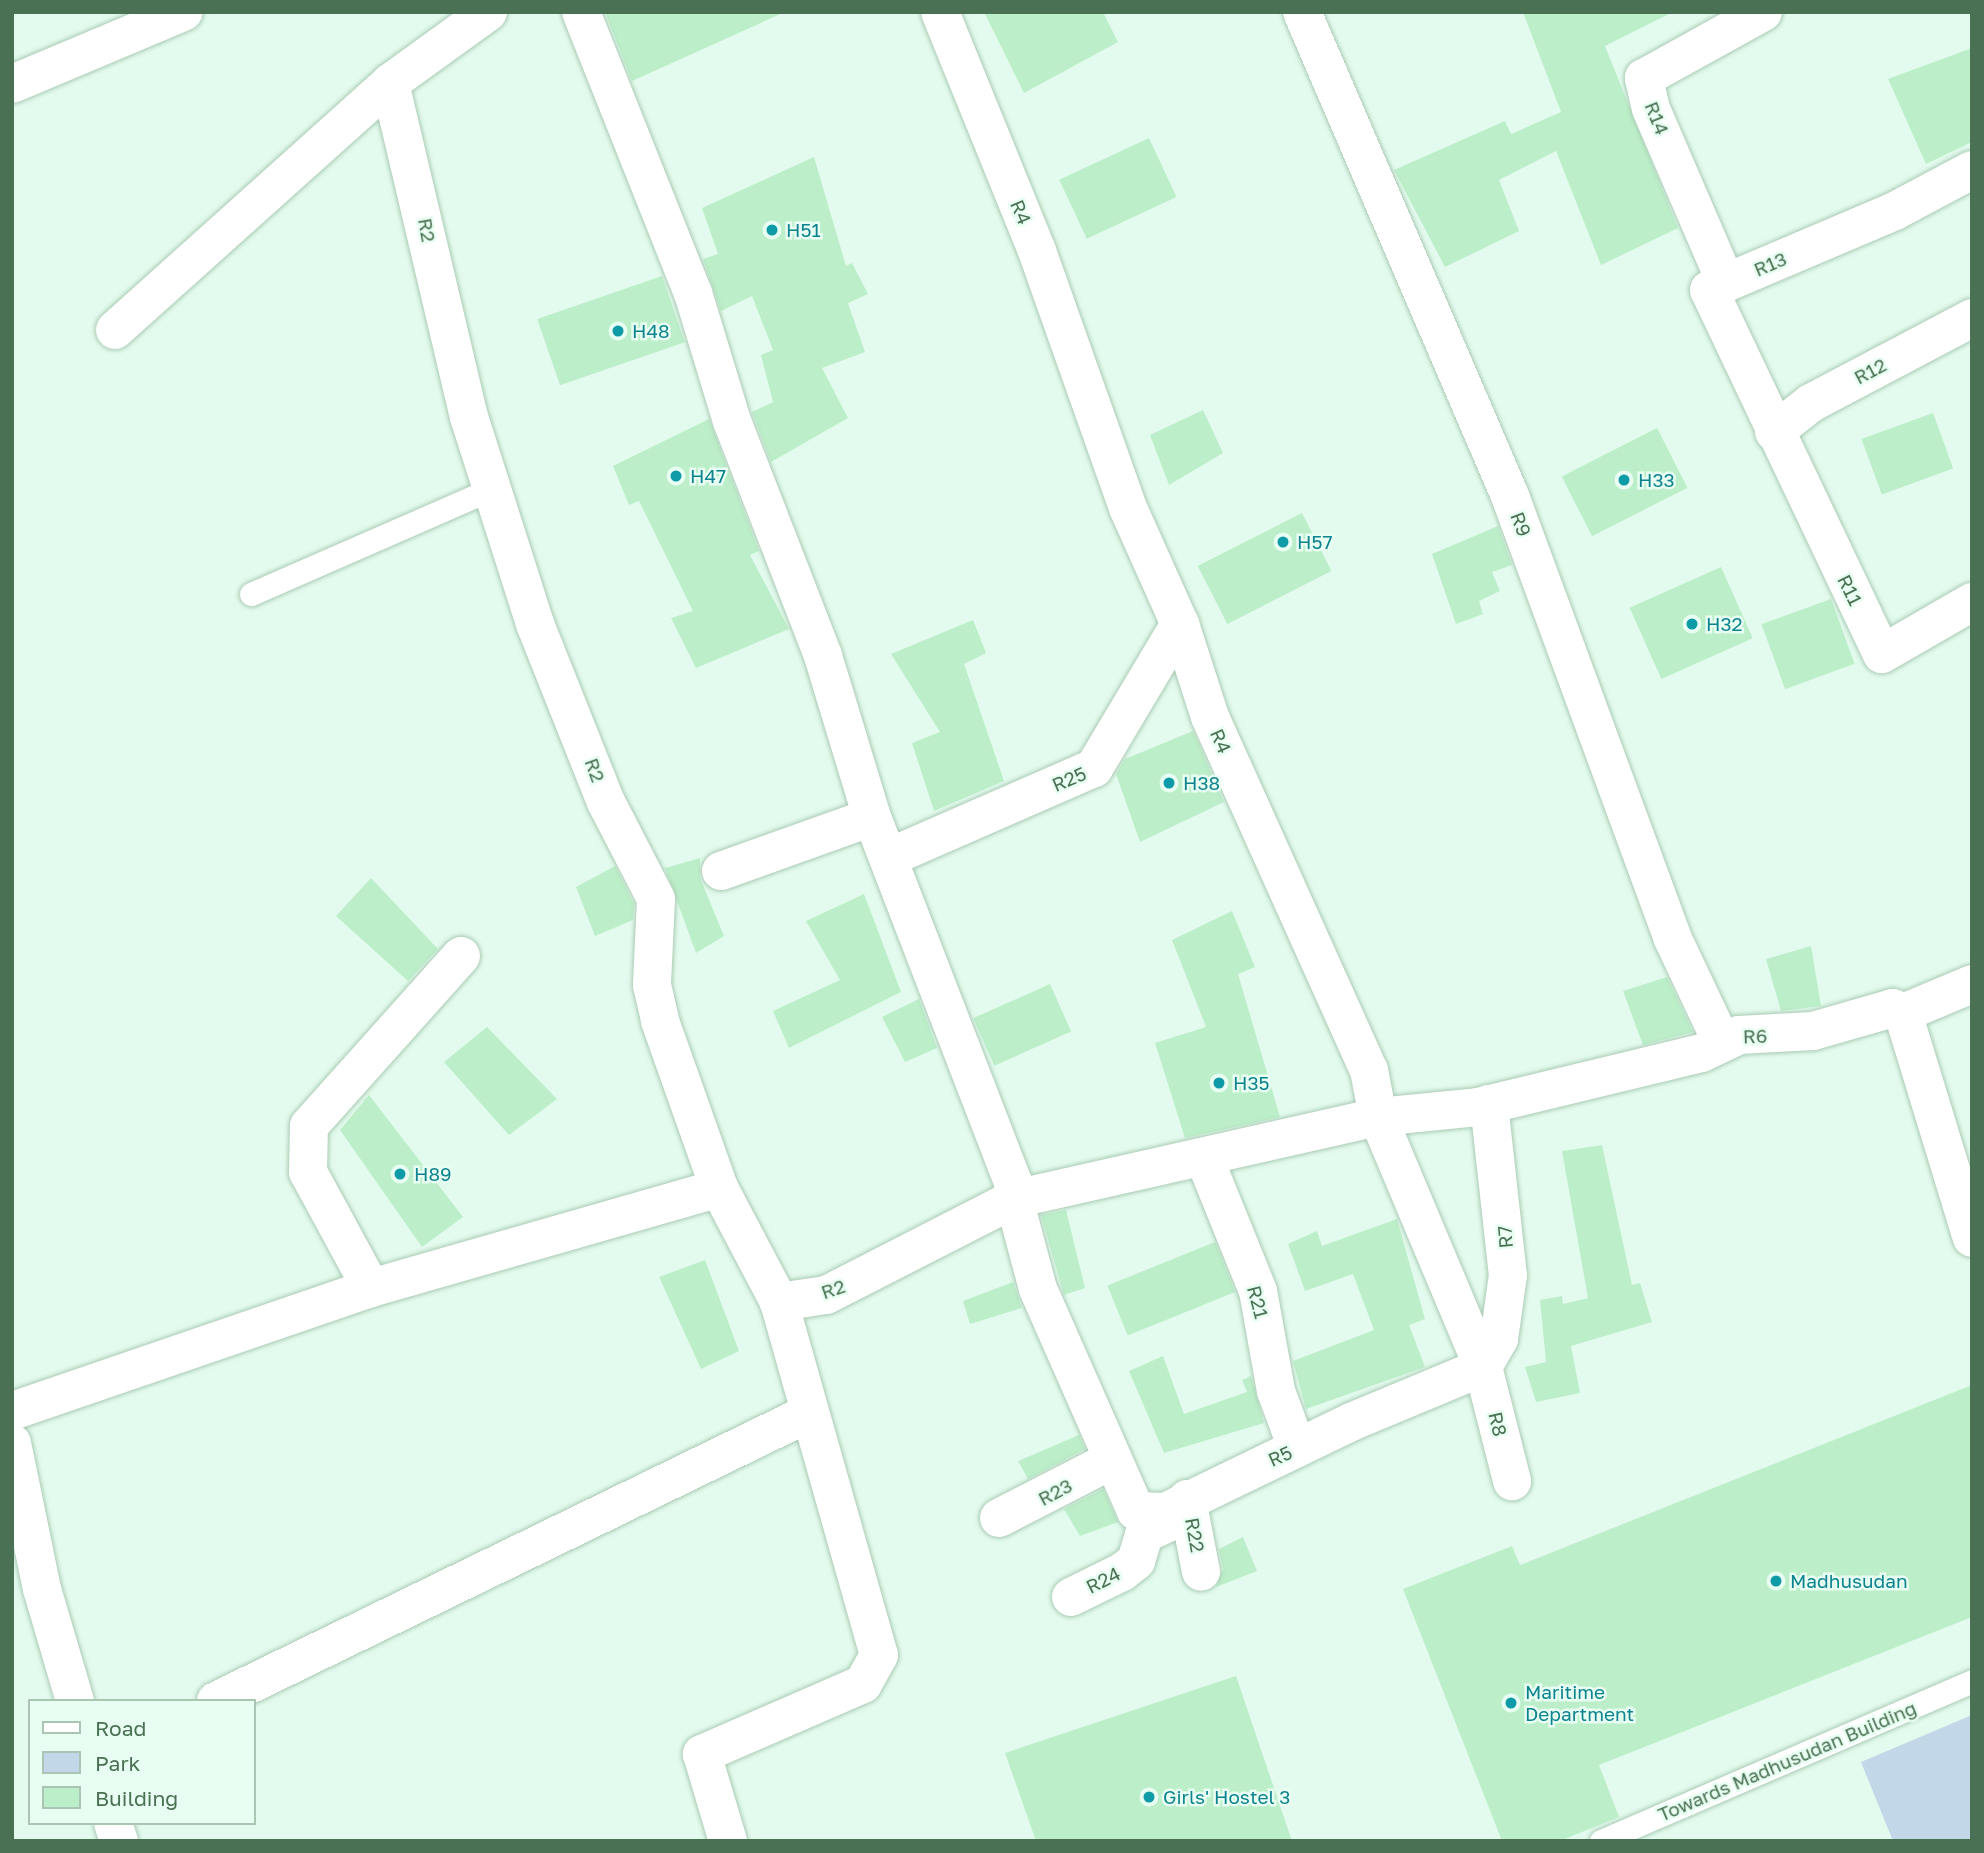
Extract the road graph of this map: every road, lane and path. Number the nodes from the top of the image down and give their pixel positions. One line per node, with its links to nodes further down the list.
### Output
1 (183, 12): 8 (street)
2 (488, 12): 7 (street)
3 (581, 12): 18 (street)
4 (940, 12): 17 (street, R4)
5 (1302, 12): 24 (street, R9)
6 (1763, 12): 10 (street, R14)
7 (390, 83): 12 (street); 14 (street, R2)
8 (12, 84)
9 (1972, 170): 10 (street, R13)
10 (1726, 283): 13 (street)
11 (1972, 318): 13 (street, R12)
12 (115, 330)
13 (1773, 432): 16 (street, R11)
14 (494, 488): 15 (lane); 28 (street, R2)
15 (251, 594)
16 (1972, 602)
17 (1180, 624): 19 (street, R25); 26 (street, R4)
18 (872, 817): 19 (street); 20 (street)
19 (890, 857): 29 (street)
20 (721, 871)
21 (461, 956): 31 (street)
22 (1972, 984): 23 (street)
23 (1903, 1013): 24 (street, R6); 30 (street)
24 (1721, 1043): 25 (street, R6)
25 (1489, 1104): 26 (street, R6); 33 (street, R7)
26 (1378, 1117): 27 (street); 33 (street)
27 (1205, 1160): 29 (street); 37 (street, R21)
28 (719, 1188): 31 (street); 32 (street, R2)
29 (1014, 1199): 32 (street, R2); 38 (street)
30 (1972, 1238)
31 (371, 1288): 34 (street)
32 (779, 1303): 35 (street)
33 (1483, 1367): 37 (street, R5); 39 (street, R8)
34 (12, 1411)
35 (809, 1413): 47 (street); 48 (street)
36 (12, 1443): 46 (street)
37 (1297, 1448): 40 (street, R5)
38 (1110, 1461): 41 (street, R23); 42 (street)
39 (1512, 1481)
40 (1189, 1506): 42 (street, R5); 43 (street, R22)
41 (999, 1518)
42 (1140, 1522): 44 (street, R24)
43 (1201, 1572)
44 (1071, 1597)
45 (1972, 1681): 49 (lane, Towards Madhusudan Building)
46 (74, 1699)
47 (220, 1699)
48 (728, 1841)
49 (1601, 1841)

